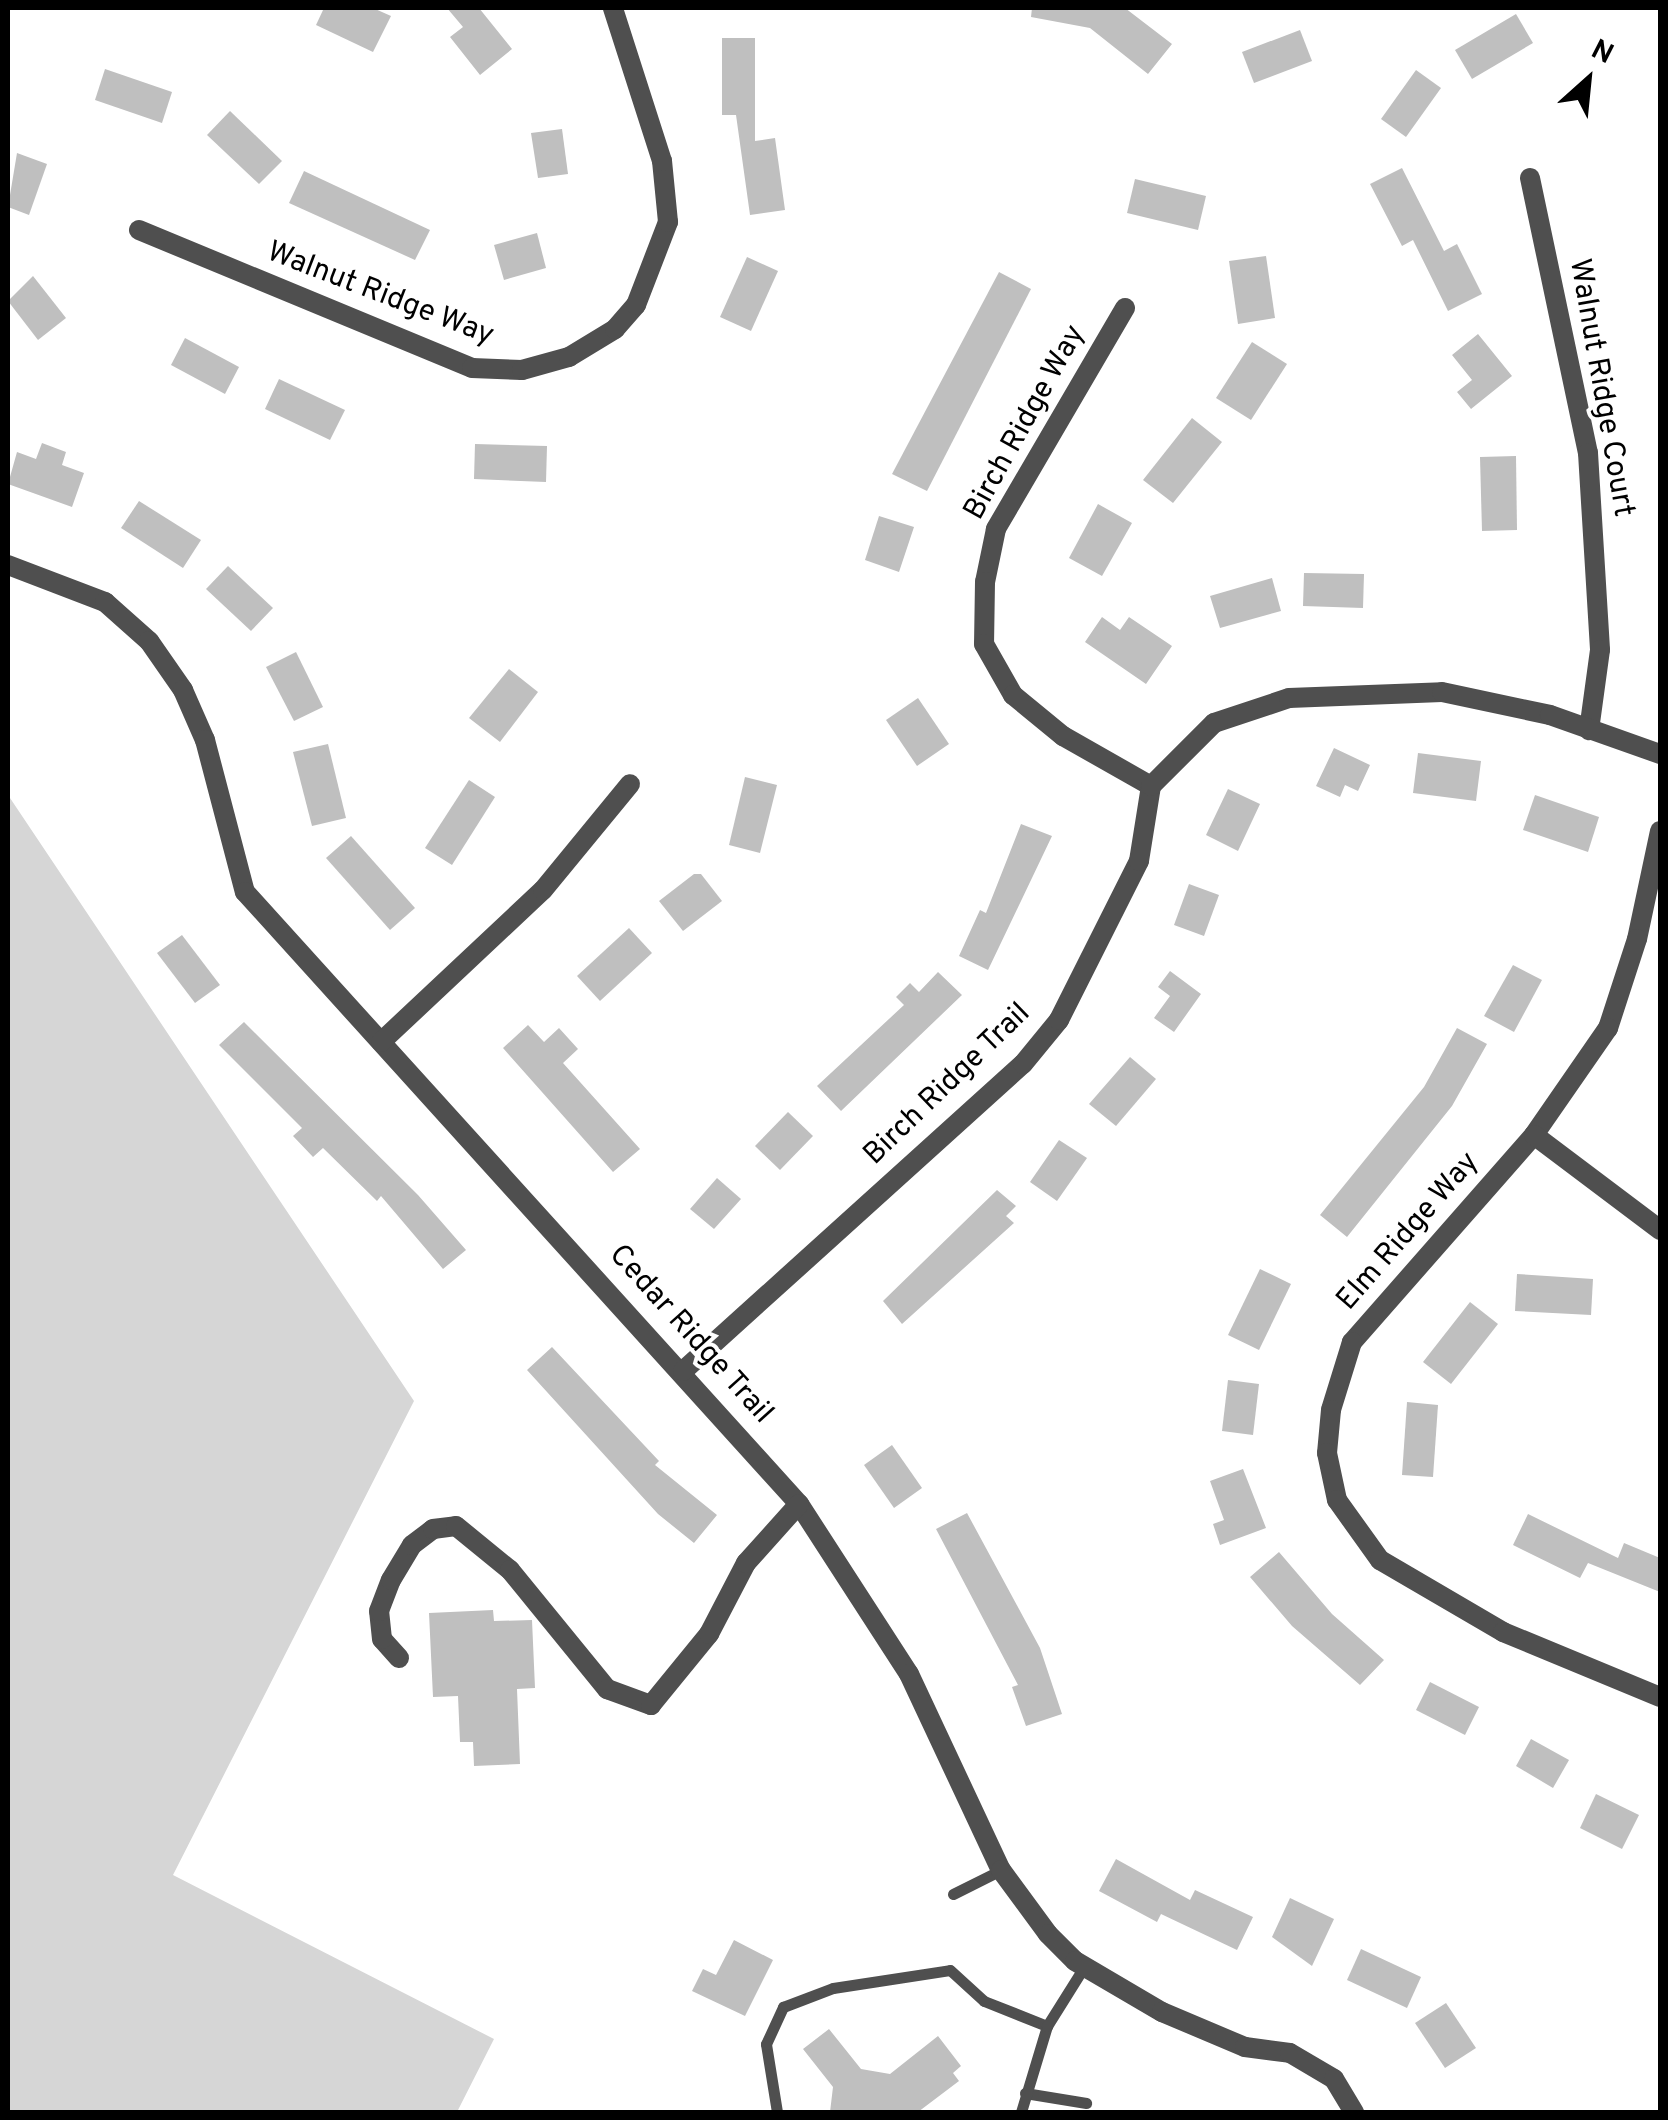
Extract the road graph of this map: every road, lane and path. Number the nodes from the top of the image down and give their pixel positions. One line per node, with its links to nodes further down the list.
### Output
1 (613, 8): 3 (street, Walnut Ridge Way)
2 (1530, 178): 6 (street, Walnut Ridge Court)
3 (139, 230)
4 (1125, 308): 9 (street, Birch Ridge Way)
5 (8, 564): 11 (street, Cedar Ridge Trail)
6 (1589, 730): 7 (street); 9 (street)
7 (1660, 754)
8 (630, 784): 11 (street)
9 (1151, 786): 14 (street, Birch Ridge Trail)
10 (1660, 831): 12 (street, Elm Ridge Way)
11 (380, 1042): 14 (street, Cedar Ridge Trail)
12 (1534, 1134): 13 (street); 17 (street, Elm Ridge Way)
13 (1660, 1230)
14 (684, 1371): 15 (street, Cedar Ridge Trail)
15 (800, 1504): 16 (street); 18 (street, Cedar Ridge Trail)
16 (398, 1658)
17 (1660, 1697)
18 (1001, 1870): 19 (lane); 20 (street, Cedar Ridge Trail)
19 (953, 1894)
20 (1084, 1967): 21 (lane); 26 (street, Cedar Ridge Trail)
21 (1046, 2026): 22 (lane); 24 (lane)
22 (1025, 2093): 23 (lane); 25 (lane)
23 (1086, 2103)
24 (777, 2112)
25 (1021, 2112)
26 (1354, 2112)

